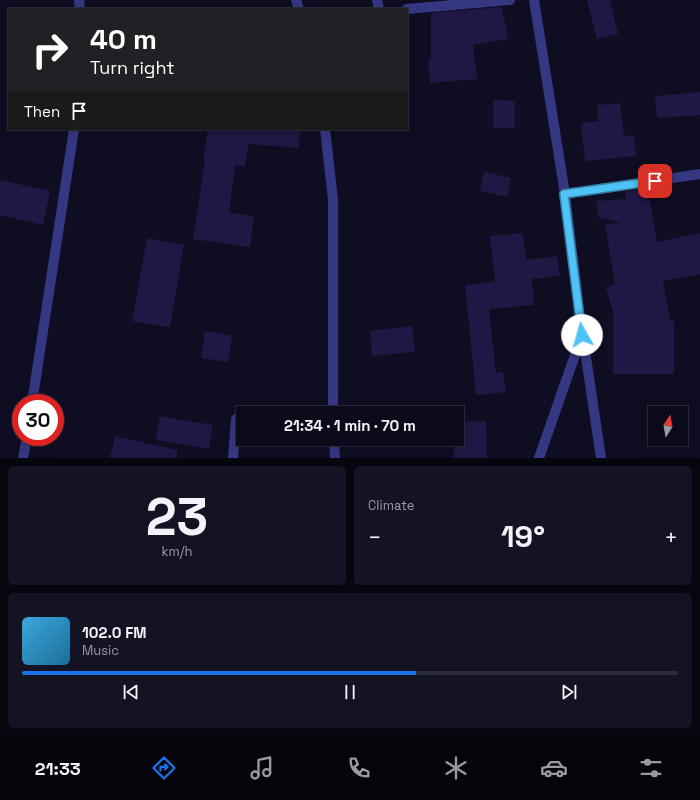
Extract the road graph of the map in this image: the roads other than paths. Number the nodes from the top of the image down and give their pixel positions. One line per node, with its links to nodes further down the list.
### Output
1 (510, 0): 3 (street)
2 (534, 0): 7 (street)
3 (408, 9)
4 (74, 130): 9 (street)
5 (325, 130): 10 (street)
6 (700, 174): 7 (street)
7 (564, 194): 8 (street)
8 (582, 335): 17 (street); 18 (street)
9 (33, 394)
10 (333, 406)
11 (236, 419): 15 (street)
12 (26, 446): 14 (street)
13 (334, 446): 16 (street)
14 (24, 458)
15 (233, 458)
16 (335, 458)
17 (539, 458)
18 (600, 458)

